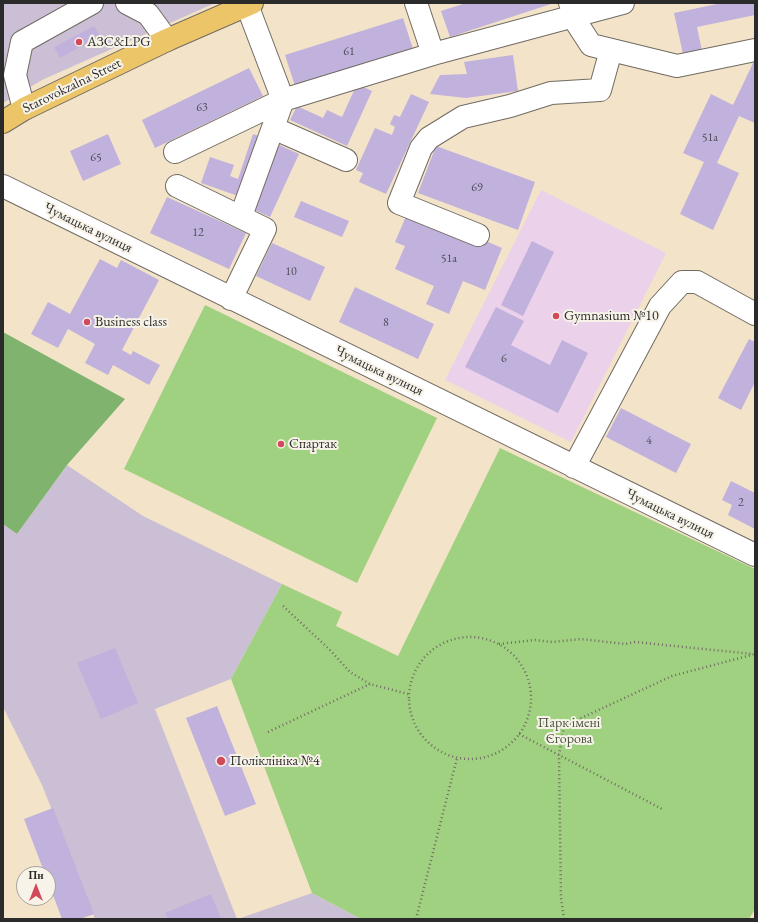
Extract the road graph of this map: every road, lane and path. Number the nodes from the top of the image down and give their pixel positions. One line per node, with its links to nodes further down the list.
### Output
1 (92, 3): 12 (street)
2 (127, 3): 7 (street)
3 (416, 3): 10 (street)
4 (623, 3): 6 (street)
5 (250, 4): 7 (main road, Starovokzalna Street); 11 (street)
6 (572, 9): 8 (street); 10 (street)
7 (167, 40): 12 (main road, Starovokzalna Street)
8 (611, 50): 9 (street); 20 (street)
9 (755, 50)
10 (433, 54): 11 (street)
11 (283, 100): 14 (street); 15 (street)
12 (24, 109): 13 (main road, Starovokzalna Street)
13 (3, 122)
14 (273, 128): 16 (street); 19 (street)
15 (175, 152)
16 (346, 160)
17 (3, 186): 21 (street, Чумацька вулиця)
18 (177, 186): 19 (street)
19 (241, 216): 21 (street)
20 (478, 234)
21 (232, 298): 23 (street, Чумацька вулиця)
22 (755, 314): 23 (street)
23 (574, 467): 24 (street, Чумацька вулиця)
24 (755, 556)
25 (283, 606): 28 (path)
26 (499, 644): 27 (path); 29 (path); 31 (path)
27 (755, 654): 32 (path)
28 (370, 684): 29 (path); 30 (path)
29 (408, 694): 33 (path)
30 (268, 732)
31 (519, 734): 32 (path); 33 (path)
32 (559, 755): 34 (path); 36 (path)
33 (457, 758): 35 (path)
34 (664, 810)
35 (416, 919)
36 (564, 919)

